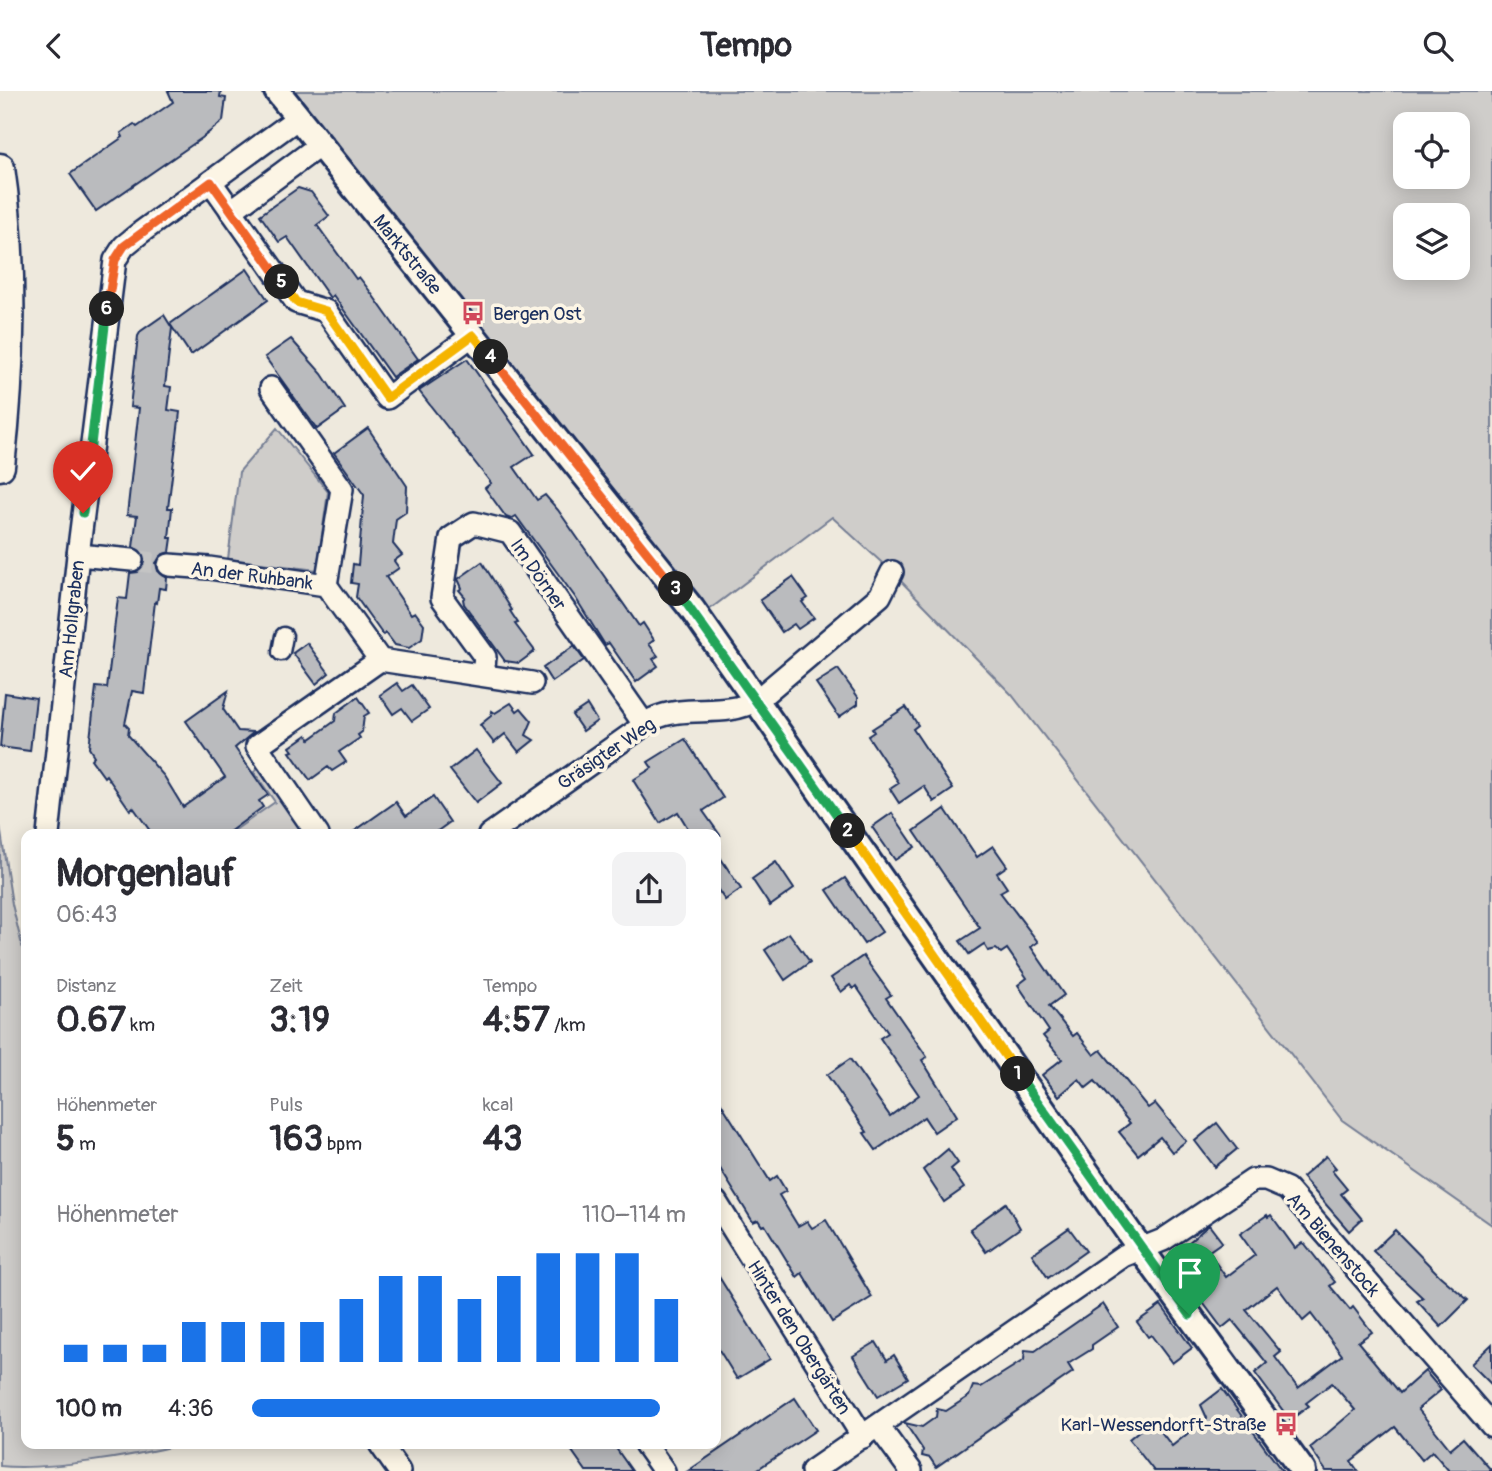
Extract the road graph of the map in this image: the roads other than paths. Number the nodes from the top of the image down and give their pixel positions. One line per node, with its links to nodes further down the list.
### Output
1 (276, 91): 2 (street, Marktstraße)
2 (298, 118): 3 (street, Marktstraße); 5 (street, Am Hollgraben)
3 (320, 145): 6 (street); 7 (street, Marktstraße)
4 (0, 168): 9 (main road)
5 (211, 182): 6 (street); 10 (street, Am Hollgraben)
6 (231, 211): 7 (street)
7 (473, 335): 18 (street, Marktstraße)
8 (271, 388): 14 (street)
9 (0, 466)
10 (78, 555): 11 (street); 20 (street, Am Hollgraben)
11 (132, 560)
12 (169, 565): 14 (street, An der Ruhbank)
13 (892, 572): 18 (street, Gräsigter Weg)
14 (326, 585): 15 (street, An der Ruhbank)
15 (380, 660): 16 (street); 21 (street)
16 (483, 675): 17 (street); 19 (street, Im Dörner)
17 (532, 683)
18 (757, 700): 19 (street, Gräsigter Weg); 24 (street, Marktstraße)
19 (644, 724): 22 (street, Gräsigter Weg)
20 (48, 829)
21 (314, 829)
22 (497, 829)
23 (721, 1209): 26 (street, Hinter den Obergärten)
24 (1142, 1251): 25 (street, Am Bienenstock); 26 (street); 33 (street, Marktstraße)
25 (1492, 1426)
26 (870, 1431): 31 (street); 32 (street, Hinter den Obergärten)
27 (384, 1449): 29 (street)
28 (649, 1449): 30 (street)
29 (399, 1471)
30 (664, 1471)
31 (812, 1471)
32 (911, 1471)
33 (1303, 1471)

